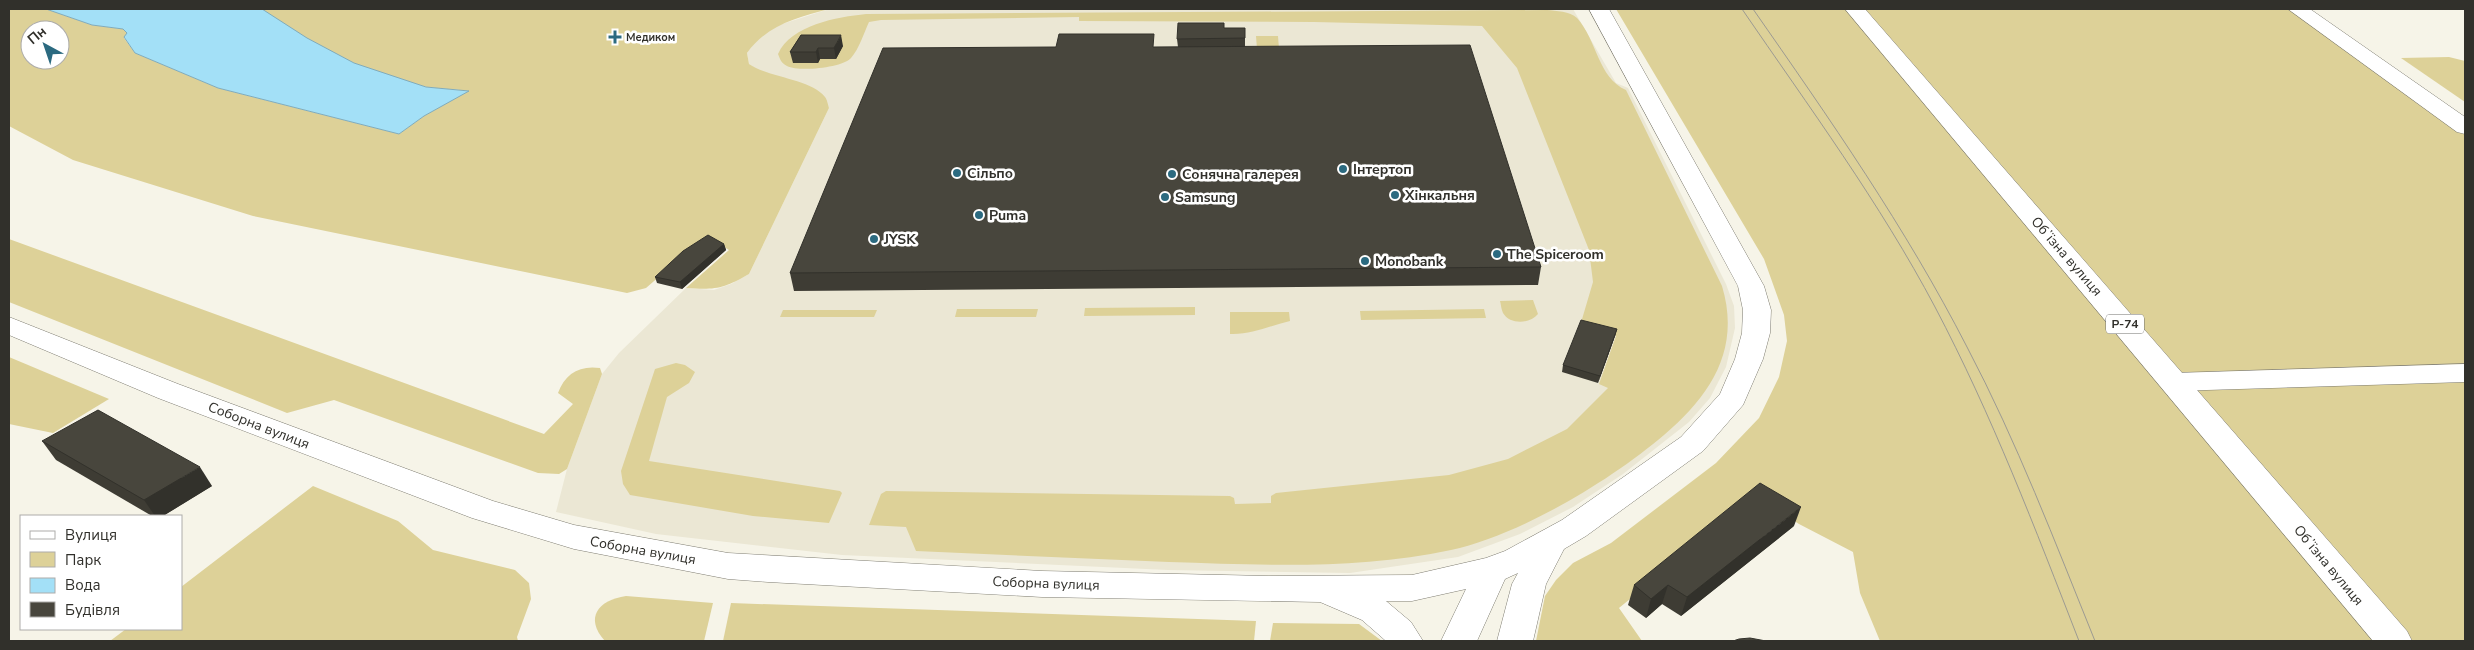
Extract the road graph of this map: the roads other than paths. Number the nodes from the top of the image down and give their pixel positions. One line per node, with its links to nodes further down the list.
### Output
1 (1599, 9): 8 (street)
2 (1855, 9): 7 (street, Обʼїзна вулиця / Р-74)
3 (2298, 9): 4 (street)
4 (2465, 126)
5 (9, 325): 10 (street, Соборна вулиця)
6 (2465, 373): 7 (street)
7 (2174, 382): 14 (street, Обʼїзна вулиця / Р-74)
8 (1552, 540): 9 (street); 13 (street)
9 (1492, 570): 10 (street); 12 (street)
10 (1315, 588): 11 (street)
11 (1405, 641)
12 (1459, 641)
13 (1515, 641)
14 (2394, 641)

